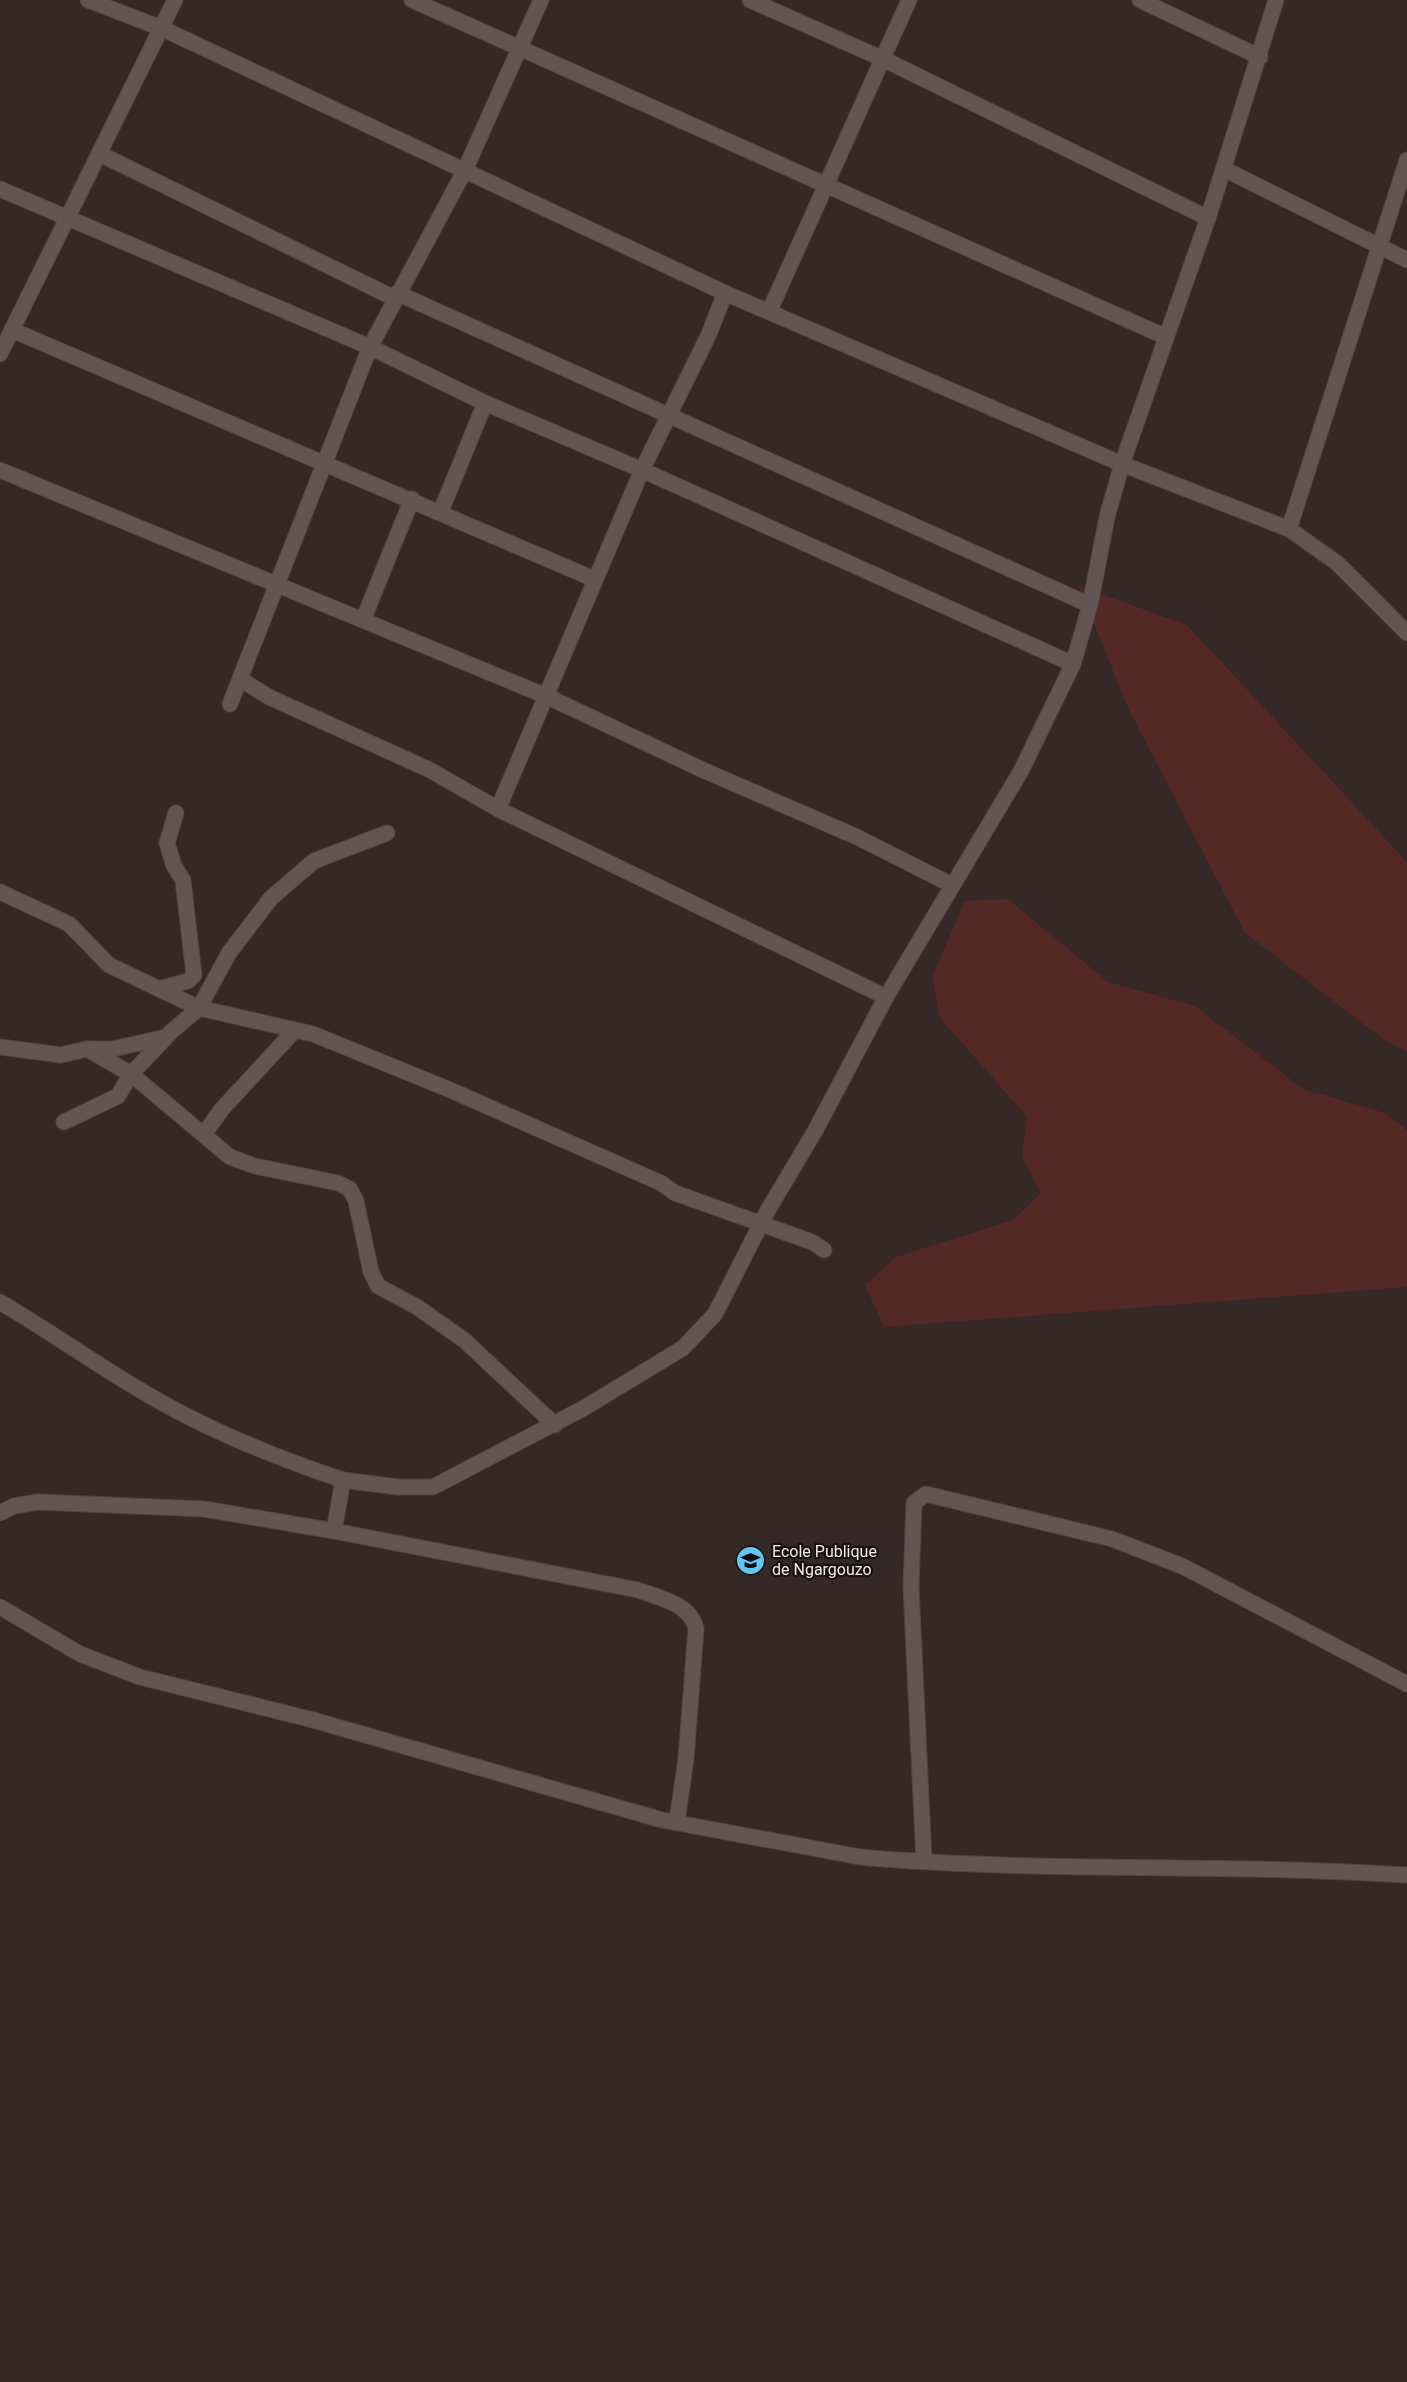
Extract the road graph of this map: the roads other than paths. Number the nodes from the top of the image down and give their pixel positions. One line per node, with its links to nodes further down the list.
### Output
1 (88, 0): 9 (street)
2 (175, 0): 9 (street)
3 (412, 0): 10 (street)
4 (541, 0): 10 (street)
5 (750, 0): 12 (street)
6 (909, 0): 12 (street)
7 (1140, 0): 11 (street)
8 (1276, 0): 11 (street)
9 (161, 28): 13 (street); 16 (street)
10 (520, 47): 16 (street); 17 (street)
11 (1260, 57): 15 (street)
12 (883, 59): 17 (street); 20 (street)
13 (100, 154): 19 (street); 24 (street)
14 (1407, 160): 21 (street)
15 (1224, 169): 20 (street); 21 (street)
16 (465, 170): 23 (street); 24 (street)
17 (827, 185): 25 (street); 27 (street)
18 (0, 189): 19 (street)
19 (68, 217): 26 (street); 28 (street)
20 (1208, 218): 27 (street)
21 (1378, 245): 22 (street); 38 (street)
22 (1407, 260)
23 (725, 293): 25 (street); 31 (street)
24 (396, 296): 28 (street); 31 (street)
25 (769, 312): 33 (street)
26 (12, 330): 29 (street); 32 (street)
27 (1166, 337): 33 (street)
28 (370, 347): 30 (street); 32 (street)
29 (0, 354)
30 (485, 404): 35 (street); 37 (street)
31 (668, 417): 35 (street); 41 (street)
32 (325, 463): 36 (street); 40 (street)
33 (1122, 464): 38 (street); 41 (street)
34 (0, 470): 40 (street)
35 (642, 470): 39 (street); 44 (street)
36 (412, 499): 37 (street); 42 (street)
37 (441, 512): 39 (street)
38 (1289, 529): 43 (street)
39 (594, 579): 46 (street)
40 (276, 584): 42 (street); 45 (street)
41 (1090, 605): 44 (street)
42 (363, 620): 46 (street)
43 (1407, 633)
44 (1073, 664): 51 (street)
45 (240, 679): 47 (street); 48 (street)
46 (546, 696): 48 (street); 51 (street)
47 (230, 704)
48 (498, 809): 54 (street)
49 (176, 813): 53 (street)
50 (387, 833): 55 (street)
51 (952, 885): 54 (street)
52 (0, 892): 53 (street)
53 (159, 989): 55 (street)
54 (886, 997): 63 (street)
55 (199, 1008): 56 (street); 57 (street)
56 (295, 1030): 62 (street); 63 (street)
57 (166, 1037): 59 (street); 60 (street)
58 (0, 1047): 59 (street)
59 (87, 1049): 60 (street)
60 (131, 1074): 61 (street); 62 (street)
61 (64, 1122)
62 (204, 1134): 66 (street)
63 (762, 1223): 64 (street); 66 (street)
64 (824, 1250)
65 (0, 1302): 67 (street)
66 (555, 1425): 67 (street)
67 (343, 1480): 69 (street)
68 (0, 1513): 69 (street)
69 (334, 1531): 72 (street)
70 (0, 1607): 72 (street)
71 (1407, 1684): 73 (street)
72 (677, 1821): 73 (street)
73 (924, 1862): 74 (street)
74 (1407, 1875)

